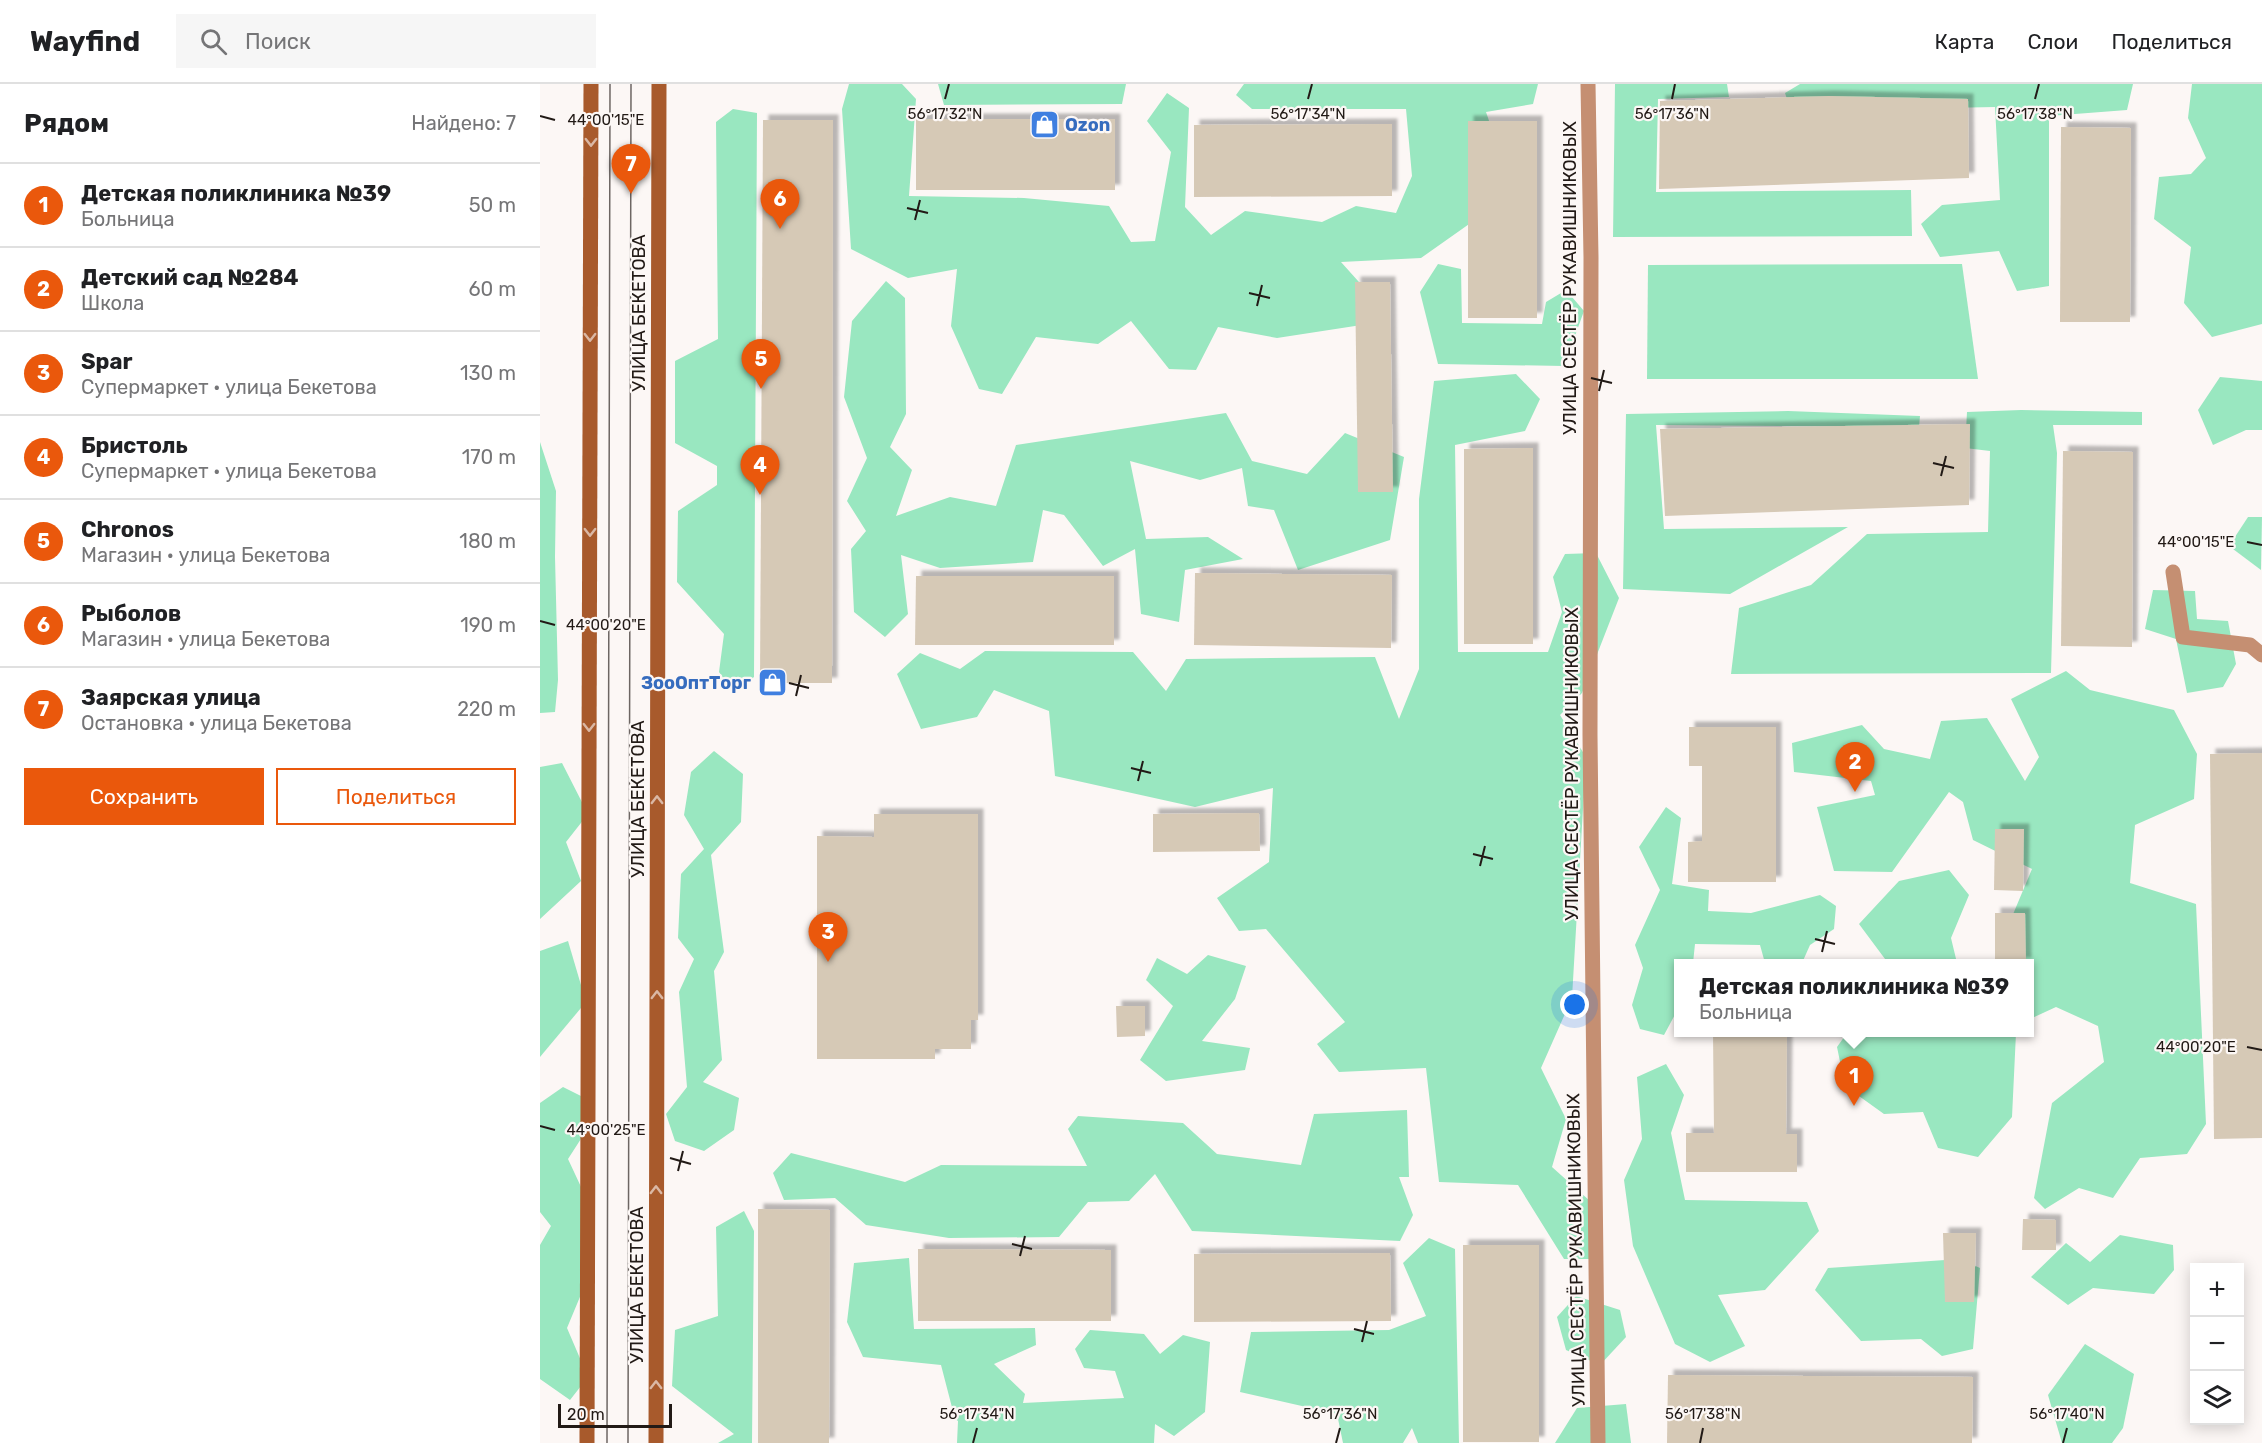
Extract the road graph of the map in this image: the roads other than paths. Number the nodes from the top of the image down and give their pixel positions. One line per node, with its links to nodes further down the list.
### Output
1 (591, 84): 6 (main road, one-way to 6)
2 (659, 84): 7 (main road, УЛИЦА БЕКЕТОВА, one-way to 2)
3 (1588, 84): 8 (street, УЛИЦА СЕСТЁР РУКАВИШНИКОВЫХ)
4 (2173, 572): 5 (street)
5 (2262, 655)
6 (587, 1443)
7 (656, 1443)
8 (1598, 1443)

